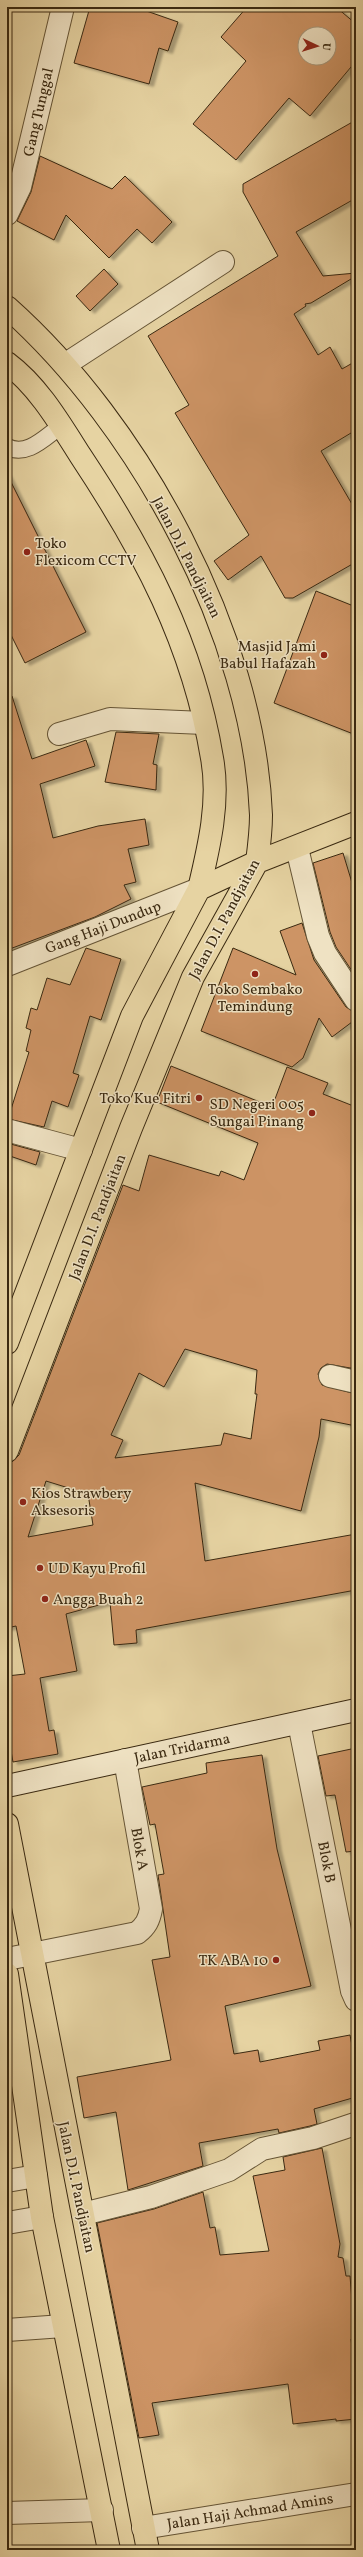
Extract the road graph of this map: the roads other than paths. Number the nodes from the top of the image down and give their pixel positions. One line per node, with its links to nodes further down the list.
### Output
1 (63, 7): 2 (street, Gang Tunggal)
2 (7, 214)
3 (223, 262): 6 (street)
4 (7, 307): 6 (main road, Jalan D.I. Pandjaitan)
5 (7, 363): 7 (main road)
6 (66, 364): 13 (main road, Jalan D.I. Pandjaitan)
7 (61, 426): 8 (lane); 9 (main road)
8 (7, 447)
9 (204, 723): 10 (street); 14 (main road)
10 (59, 734)
11 (356, 823): 12 (main road)
12 (298, 848): 13 (main road); 16 (street)
13 (257, 862): 14 (main road); 23 (main road, Jalan D.I. Pandjaitan)
14 (199, 890): 15 (street, Gang Haji Dundup); 18 (main road)
15 (7, 965)
16 (356, 1000)
17 (10, 1130): 18 (street)
18 (81, 1150): 19 (main road)
19 (13, 1307): 20 (main road)
20 (7, 1343)
21 (330, 1376): 22 (street)
22 (356, 1382)
23 (7, 1451)
24 (356, 1710): 25 (street, Jalan Tridarma)
25 (299, 1723): 26 (street, Jalan Tridarma); 32 (street, Blok B)
26 (125, 1760): 27 (street, Jalan Tridarma); 29 (street, Blok A)
27 (7, 1786)
28 (7, 1824): 29 (main road, Jalan D.I. Pandjaitan)
29 (33, 1956): 30 (street); 36 (main road, Jalan D.I. Pandjaitan)
30 (7, 1959)
31 (7, 1974): 34 (main road)
32 (356, 2000)
33 (355, 2124): 36 (street)
34 (36, 2176): 35 (street); 37 (main road)
35 (7, 2181)
36 (83, 2214): 44 (main road, Jalan D.I. Pandjaitan)
37 (42, 2217): 38 (street); 39 (main road)
38 (7, 2223)
39 (63, 2326): 40 (street); 42 (main road)
40 (7, 2330)
41 (356, 2494): 44 (street, Jalan Haji Achmad Amins)
42 (102, 2510): 43 (street); 45 (main road)
43 (7, 2513)
44 (143, 2528): 46 (main road, Jalan D.I. Pandjaitan)
45 (109, 2550)
46 (148, 2550)

